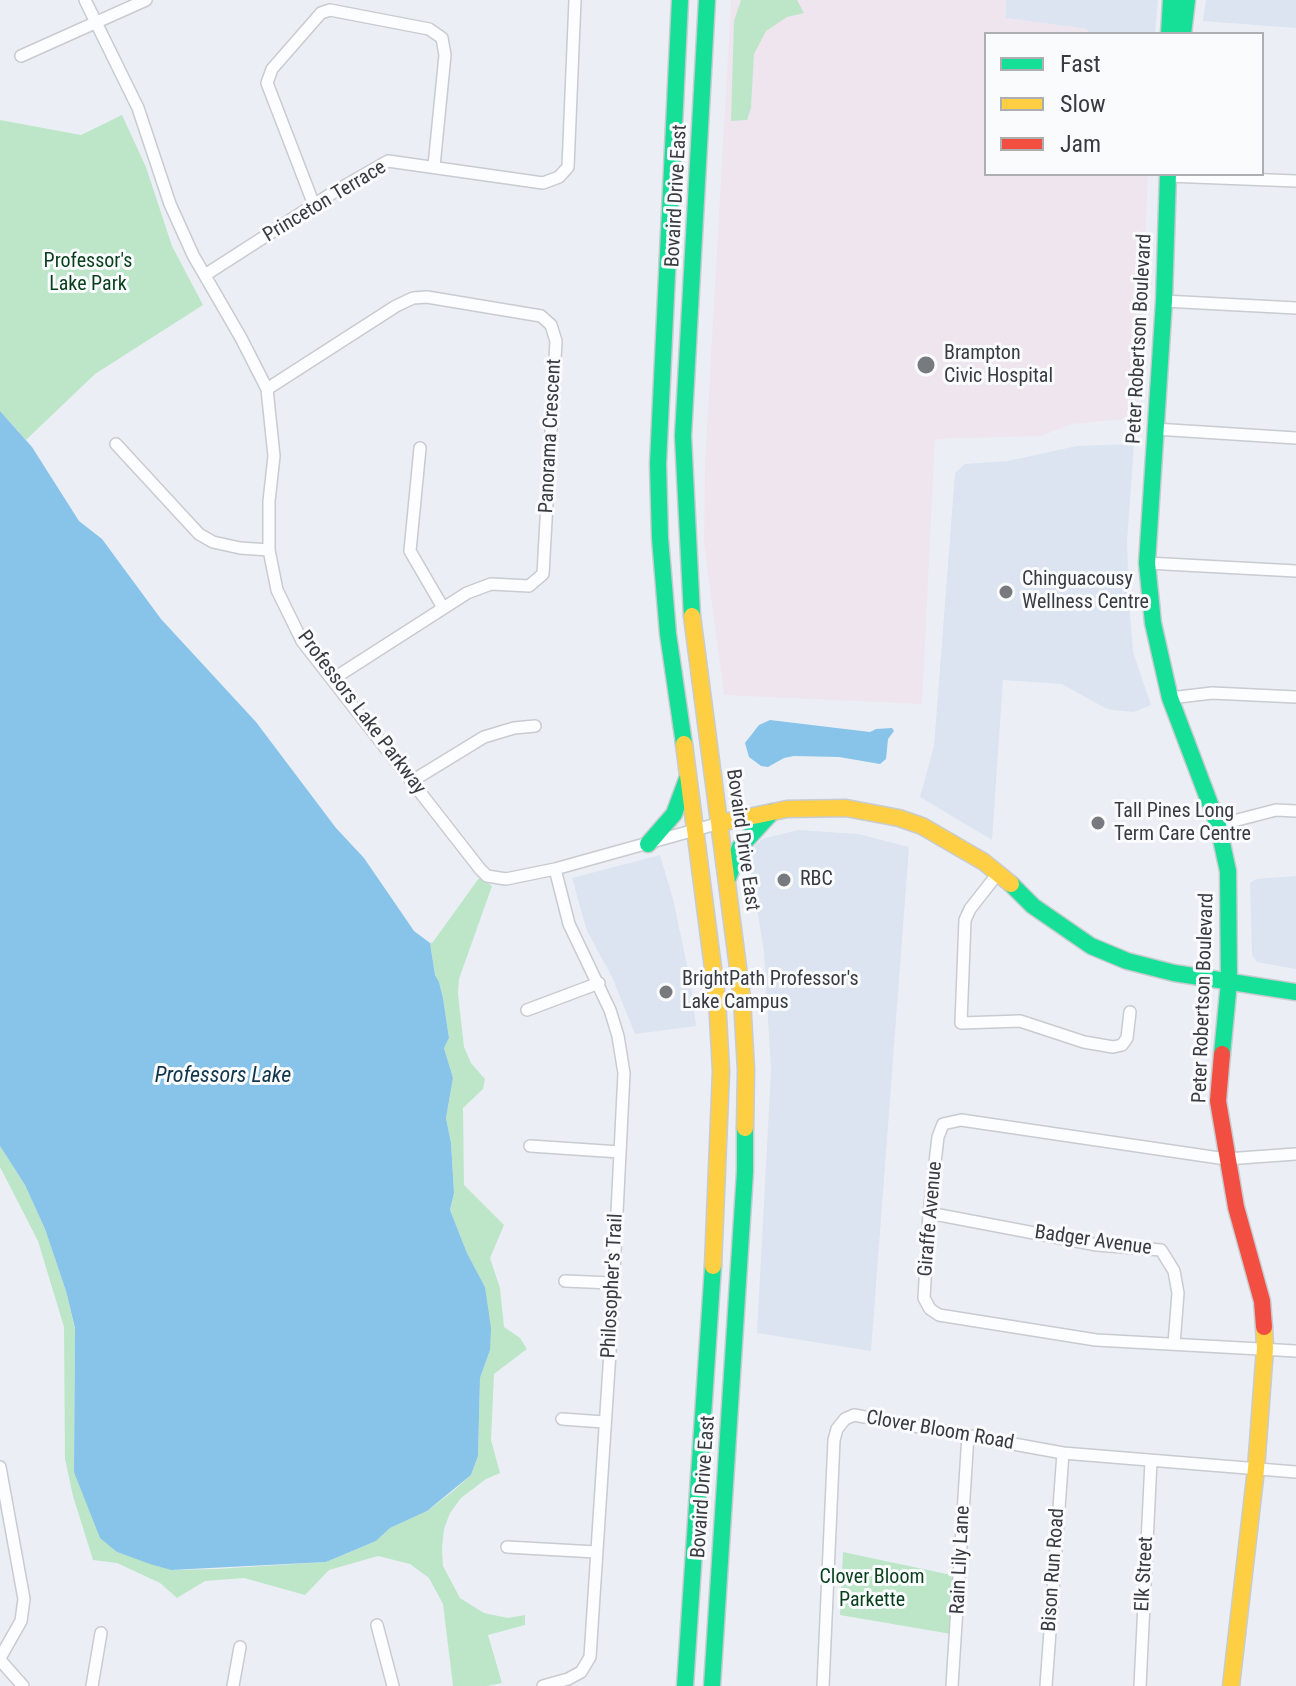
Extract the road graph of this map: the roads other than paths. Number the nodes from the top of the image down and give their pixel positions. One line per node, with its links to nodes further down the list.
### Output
1 (85, 0): 8 (street, Professors Lake Parkway)
2 (146, 0): 8 (street)
3 (575, 0): 12 (street, Princeton Terrace)
4 (680, 0): 33 (main road, Bovaird Drive East)
5 (707, 0): 37 (main road, Bovaird Drive East)
6 (1171, 0): 9 (main road)
7 (1187, 0): 10 (main road)
8 (95, 23): 11 (street); 17 (street, Professors Lake Parkway)
9 (1169, 32)
10 (1183, 32)
11 (21, 56)
12 (434, 166): 16 (street, Princeton Terrace); 16 (street)
13 (1168, 176): 18 (main road, Peter Robertson Boulevard)
14 (1189, 176): 15 (street)
15 (1296, 181)
16 (314, 205): 17 (street, Princeton Terrace)
17 (205, 275): 20 (street, Professors Lake Parkway)
18 (1164, 301): 19 (street); 21 (main road, Peter Robertson Boulevard)
19 (1296, 308)
20 (267, 389): 25 (street, Professors Lake Parkway); 28 (street, Panorama Crescent)
21 (1155, 429): 22 (street); 26 (main road, Peter Robertson Boulevard)
22 (1296, 438)
23 (116, 444): 25 (street)
24 (420, 448): 28 (street)
25 (269, 550): 29 (street, Professors Lake Parkway)
26 (1147, 563): 27 (street); 31 (main road, Peter Robertson Boulevard)
27 (1296, 571)
28 (442, 606): 29 (street, Panorama Crescent)
29 (333, 679): 34 (street, Professors Lake Parkway)
30 (1296, 697): 31 (street)
31 (1170, 698): 38 (main road, Peter Robertson Boulevard)
32 (535, 726): 34 (street)
33 (688, 778): 39 (main road, Bovaird Drive East); 40 (main road)
34 (412, 781): 41 (street, Professors Lake Parkway)
35 (773, 811): 37 (main road); 42 (main road); 43 (main road)
36 (1296, 811): 38 (street)
37 (720, 823): 39 (street, Professors Lake Parkway); 43 (main road, Bovaird Drive East)
38 (1218, 825): 44 (main road, Peter Robertson Boulevard)
39 (696, 830): 40 (street, Professors Lake Parkway); 79 (main road, Bovaird Drive East)
40 (648, 844): 41 (street, Professors Lake Parkway)
41 (555, 869): 45 (street, Philosopher's Trail)
42 (999, 872): 44 (main road); 48 (street)
43 (728, 879): 80 (main road, Bovaird Drive East)
44 (1229, 982): 46 (main road); 52 (main road, Peter Robertson Boulevard)
45 (599, 983): 47 (street); 50 (street, Philosopher's Trail)
46 (1296, 992)
47 (527, 1010)
48 (1130, 1012)
49 (530, 1146): 50 (street)
50 (620, 1152): 55 (street, Philosopher's Trail)
51 (1296, 1154): 52 (street)
52 (1226, 1159): 53 (street, Giraffe Avenue); 57 (main road, Peter Robertson Boulevard)
53 (929, 1213): 56 (street, Badger Avenue); 56 (street, Giraffe Avenue)
54 (565, 1281): 55 (street)
55 (612, 1283): 60 (street, Philosopher's Trail)
56 (1174, 1344): 57 (street, Giraffe Avenue)
57 (1265, 1348): 58 (street, Giraffe Avenue); 65 (main road, Peter Robertson Boulevard)
58 (1296, 1351)
59 (562, 1419): 60 (street)
60 (604, 1422): 69 (street, Philosopher's Trail)
61 (968, 1435): 62 (street, Clover Bloom Road); 81 (street, Clover Bloom Road); 82 (street, Rain Lily Lane)
62 (1063, 1453): 63 (street, Clover Bloom Road); 83 (street, Bison Run Road)
63 (1151, 1461): 65 (street, Clover Bloom Road); 84 (street, Elk Street)
64 (0, 1467): 67 (street)
65 (1256, 1469): 66 (street, Clover Bloom Road); 85 (main road, Peter Robertson Boulevard)
66 (1296, 1472)
67 (5, 1528): 73 (street)
68 (507, 1547): 69 (street)
69 (596, 1552): 74 (street, Philosopher's Trail)
70 (377, 1625): 78 (street)
71 (101, 1633): 76 (street)
72 (240, 1647): 77 (street)
73 (0, 1659): 75 (street)
74 (547, 1685)
75 (23, 1686)
76 (92, 1686)
77 (233, 1686)
78 (393, 1686)
79 (685, 1686)
80 (712, 1686)
81 (823, 1686)
82 (952, 1686)
83 (1046, 1686)
84 (1140, 1686)
85 (1231, 1686)

